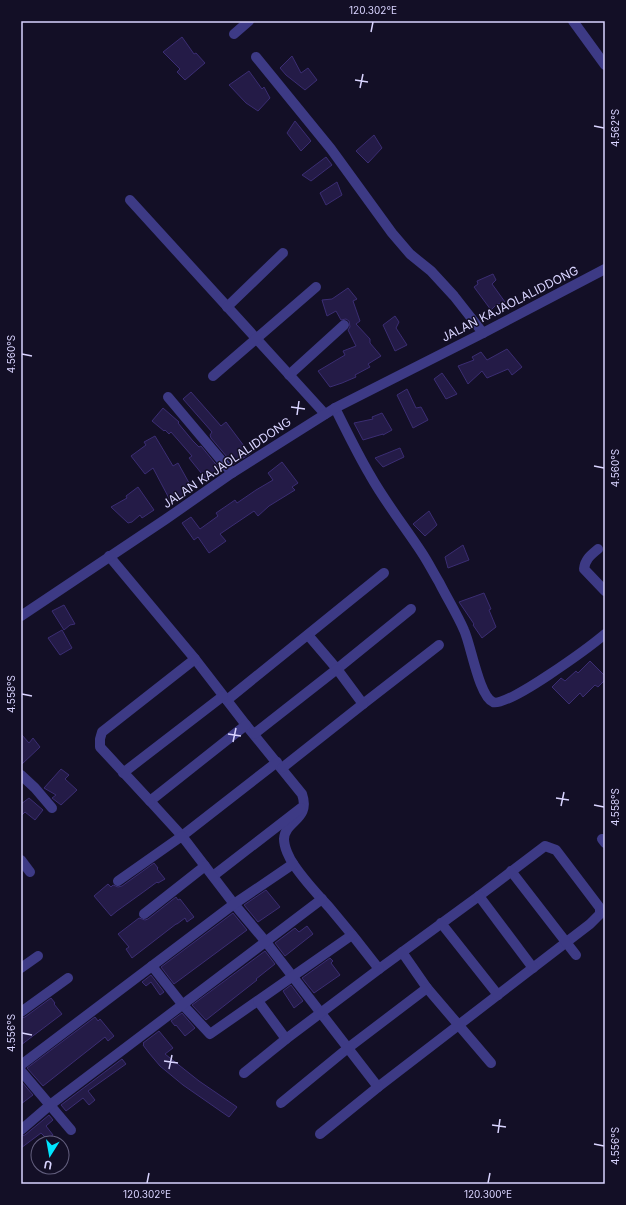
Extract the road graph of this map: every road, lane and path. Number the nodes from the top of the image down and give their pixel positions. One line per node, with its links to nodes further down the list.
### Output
1 (249, 21): 3 (street)
2 (572, 21): 5 (street)
3 (234, 34)
4 (256, 57): 12 (street)
5 (605, 65)
6 (130, 200): 10 (street)
7 (283, 254): 10 (street)
8 (605, 269): 12 (street, JALAN KAJAOLALIDDONG)
9 (316, 287): 13 (street)
10 (227, 307): 13 (street)
11 (344, 325): 15 (street)
12 (483, 333): 17 (street, JALAN KAJAOLALIDDONG)
13 (256, 339): 14 (street); 15 (street)
14 (214, 376)
15 (289, 376): 18 (street)
16 (168, 397): 19 (street)
17 (335, 408): 18 (street, JALAN KAJAOLALIDDONG); 27 (street)
18 (324, 414): 19 (street, JALAN KAJAOLALIDDONG)
19 (232, 473): 21 (street, JALAN KAJAOLALIDDONG)
20 (598, 548): 23 (street)
21 (109, 556): 25 (street, JALAN KAJAOLALIDDONG); 29 (street)
22 (384, 573): 26 (street)
23 (605, 591)
24 (411, 609): 30 (street)
25 (21, 616)
26 (308, 634): 30 (street); 31 (street)
27 (605, 634)
28 (440, 645): 32 (street)
29 (195, 659): 31 (street); 36 (street)
30 (337, 669): 32 (street); 34 (street)
31 (225, 698): 33 (street); 36 (street)
32 (363, 704): 35 (street)
33 (246, 725): 34 (street); 38 (street)
34 (254, 734): 35 (street)
35 (279, 765): 39 (street); 41 (street)
36 (123, 773): 38 (street)
37 (21, 775): 40 (street)
38 (150, 801): 41 (street)
39 (304, 806): 43 (street); 47 (street)
40 (52, 808)
41 (182, 836): 44 (street); 48 (street)
42 (21, 860): 46 (street)
43 (293, 864): 50 (street); 51 (street)
44 (205, 866): 47 (street); 53 (street)
45 (511, 871): 49 (street); 52 (street); 57 (street)
46 (30, 872)
47 (213, 876): 51 (street)
48 (118, 881)
49 (479, 896): 54 (street); 63 (street)
50 (322, 899): 55 (street); 56 (street)
51 (234, 904): 56 (street); 61 (street)
52 (603, 908): 57 (street)
53 (144, 914)
54 (441, 923): 58 (street); 68 (street)
55 (352, 935): 64 (street); 65 (street)
56 (266, 942): 65 (street); 70 (street)
57 (567, 942): 59 (street); 63 (street)
58 (402, 952): 64 (street); 67 (street)
59 (576, 955)
60 (38, 956): 62 (street)
61 (152, 966): 70 (street); 77 (street)
62 (21, 968)
63 (533, 968): 68 (street)
64 (379, 969): 72 (street)
65 (293, 976): 69 (street); 72 (street)
66 (68, 978): 71 (street)
67 (427, 988): 73 (street); 75 (street)
68 (498, 995): 73 (street)
69 (258, 1001): 70 (street); 74 (street)
70 (182, 1004): 82 (street)
71 (21, 1012)
72 (321, 1013): 74 (street); 75 (street)
73 (459, 1025): 76 (street); 80 (street)
74 (286, 1039): 79 (street)
75 (348, 1048): 80 (street); 81 (street)
76 (491, 1064)
77 (21, 1065)
78 (21, 1071): 82 (street)
79 (244, 1072)
80 (378, 1087): 85 (street)
81 (281, 1103)
82 (50, 1105): 83 (street); 84 (street)
83 (21, 1130)
84 (72, 1130)
85 (320, 1134)

